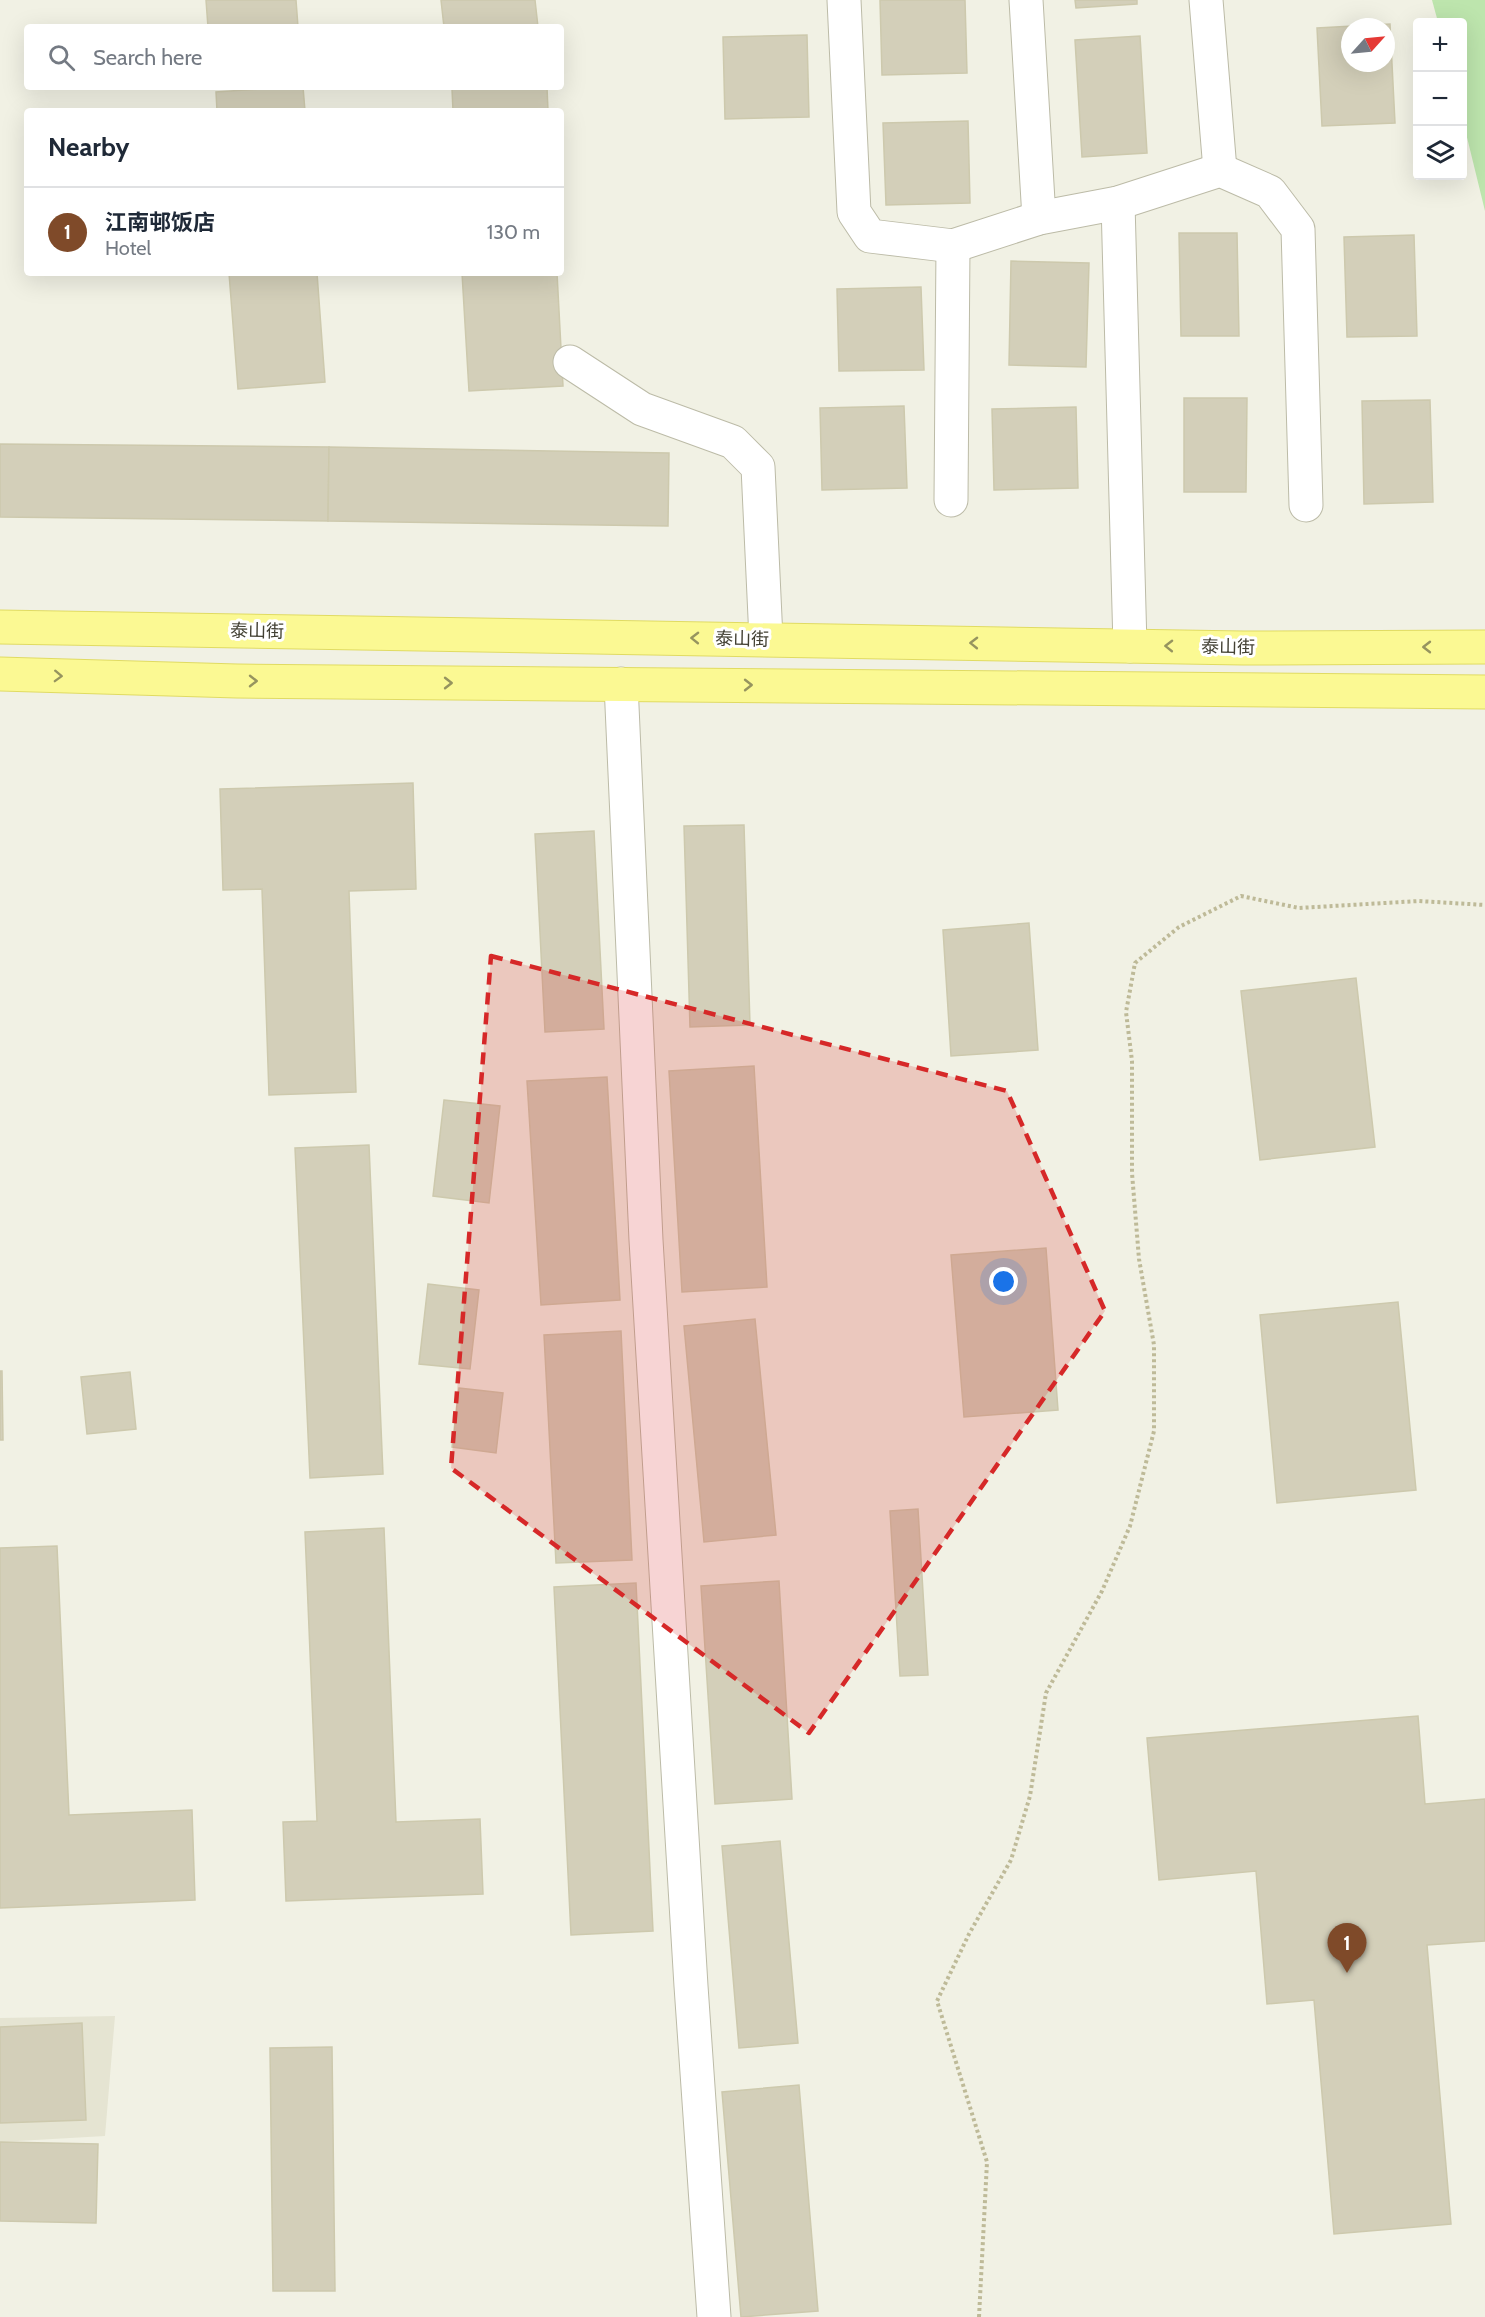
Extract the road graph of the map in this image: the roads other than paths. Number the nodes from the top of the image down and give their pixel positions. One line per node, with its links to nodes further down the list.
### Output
1 (844, 0): 7 (lane)
2 (1026, 0): 6 (lane)
3 (1206, 0): 4 (lane)
4 (1220, 170): 5 (lane); 10 (lane)
5 (1118, 203): 6 (lane); 13 (lane)
6 (1039, 218): 7 (lane)
7 (953, 246): 9 (lane)
8 (570, 362): 12 (lane)
9 (951, 500)
10 (1306, 505)
11 (0, 627): 12 (main road, 泰山街, one-way to 11)
12 (766, 639): 13 (main road, 泰山街, one-way to 12)
13 (1130, 646): 14 (main road, 泰山街, one-way to 13)
14 (1485, 646)
15 (0, 675): 16 (main road, one-way to 16)
16 (621, 684): 17 (main road, one-way to 17); 18 (lane)
17 (1485, 692)
18 (714, 2317)

